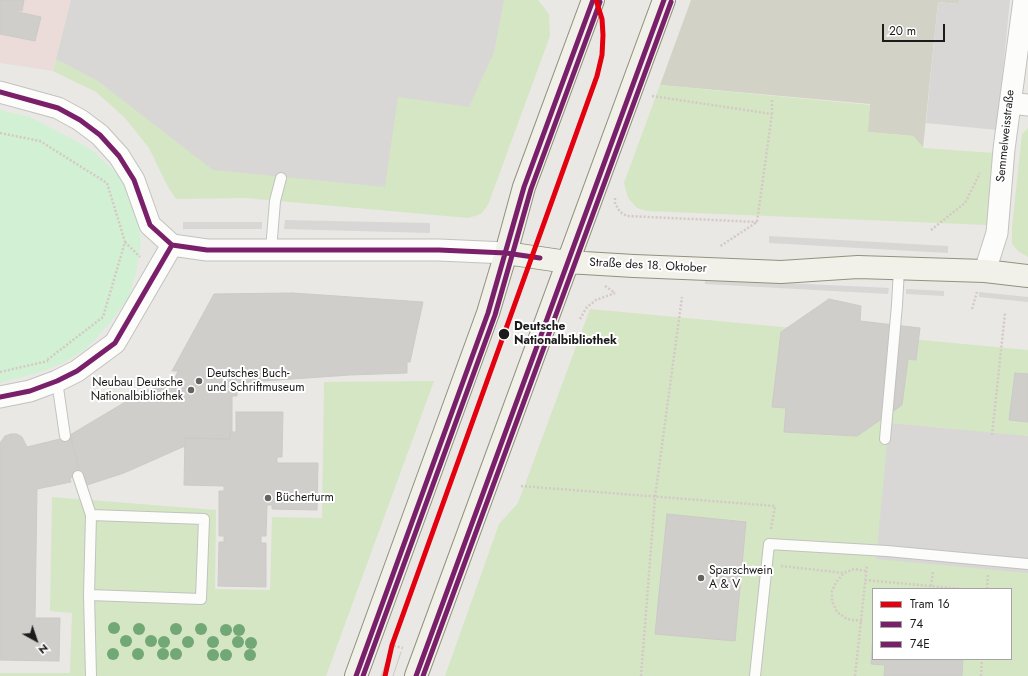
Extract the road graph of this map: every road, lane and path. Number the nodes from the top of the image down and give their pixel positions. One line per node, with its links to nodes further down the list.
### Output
1 (593, 0): 20 (main road)
2 (658, 0): 5 (main road)
3 (664, 0): 5 (main road)
4 (1024, 0): 9 (street, Semmelweisstraße)
5 (655, 24): 7 (main road)
6 (0, 92): 17 (street)
7 (630, 93): 10 (path); 14 (main road)
8 (772, 100): 10 (path)
9 (1019, 104): 12 (street, Semmelweisstraße)
10 (772, 114): 15 (path)
11 (0, 133): 29 (path)
12 (1004, 149): 16 (path); 23 (street, Semmelweisstraße)
13 (281, 178): 19 (lane)
14 (595, 188): 15 (path); 21 (main road)
15 (758, 222): 18 (path)
16 (931, 230)
17 (172, 245): 19 (street, Straße des 18. Oktober); 30 (street)
18 (718, 247)
19 (271, 250): 20 (street, Straße des 18. Oktober)
20 (506, 253): 21 (main road, Straße des 18. Oktober); 53 (main road)
21 (567, 262): 22 (main road, Straße des 18. Oktober); 54 (main road)
22 (899, 268): 23 (main road, Straße des 18. Oktober); 34 (lane)
23 (985, 271): 24 (main road, Straße des 18. Oktober)
24 (1028, 276)
25 (615, 293): 28 (path)
26 (682, 297): 37 (path)
27 (1005, 313): 32 (path)
28 (580, 319)
29 (47, 360)
30 (57, 381): 31 (street); 33 (lane)
31 (0, 397)
32 (992, 435)
33 (66, 436)
34 (885, 439)
35 (78, 476): 38 (lane)
36 (520, 486): 37 (path)
37 (655, 497): 39 (path); 55 (path)
38 (92, 515): 47 (lane); 47 (lane)
39 (769, 544): 40 (lane); 41 (lane)
40 (868, 550): 42 (lane); 43 (path)
41 (767, 564): 44 (path); 56 (lane)
42 (1028, 564)
43 (866, 571): 44 (path); 45 (path)
44 (844, 573): 48 (path)
45 (865, 580): 46 (path); 48 (path)
46 (951, 588)
47 (89, 595): 52 (lane)
48 (862, 621): 57 (path)
49 (388, 644): 50 (path)
50 (407, 650)
51 (982, 660): 58 (path)
52 (91, 676)
53 (356, 676)
54 (416, 676)
55 (641, 676)
56 (755, 676)
57 (856, 676)
58 (980, 676)

